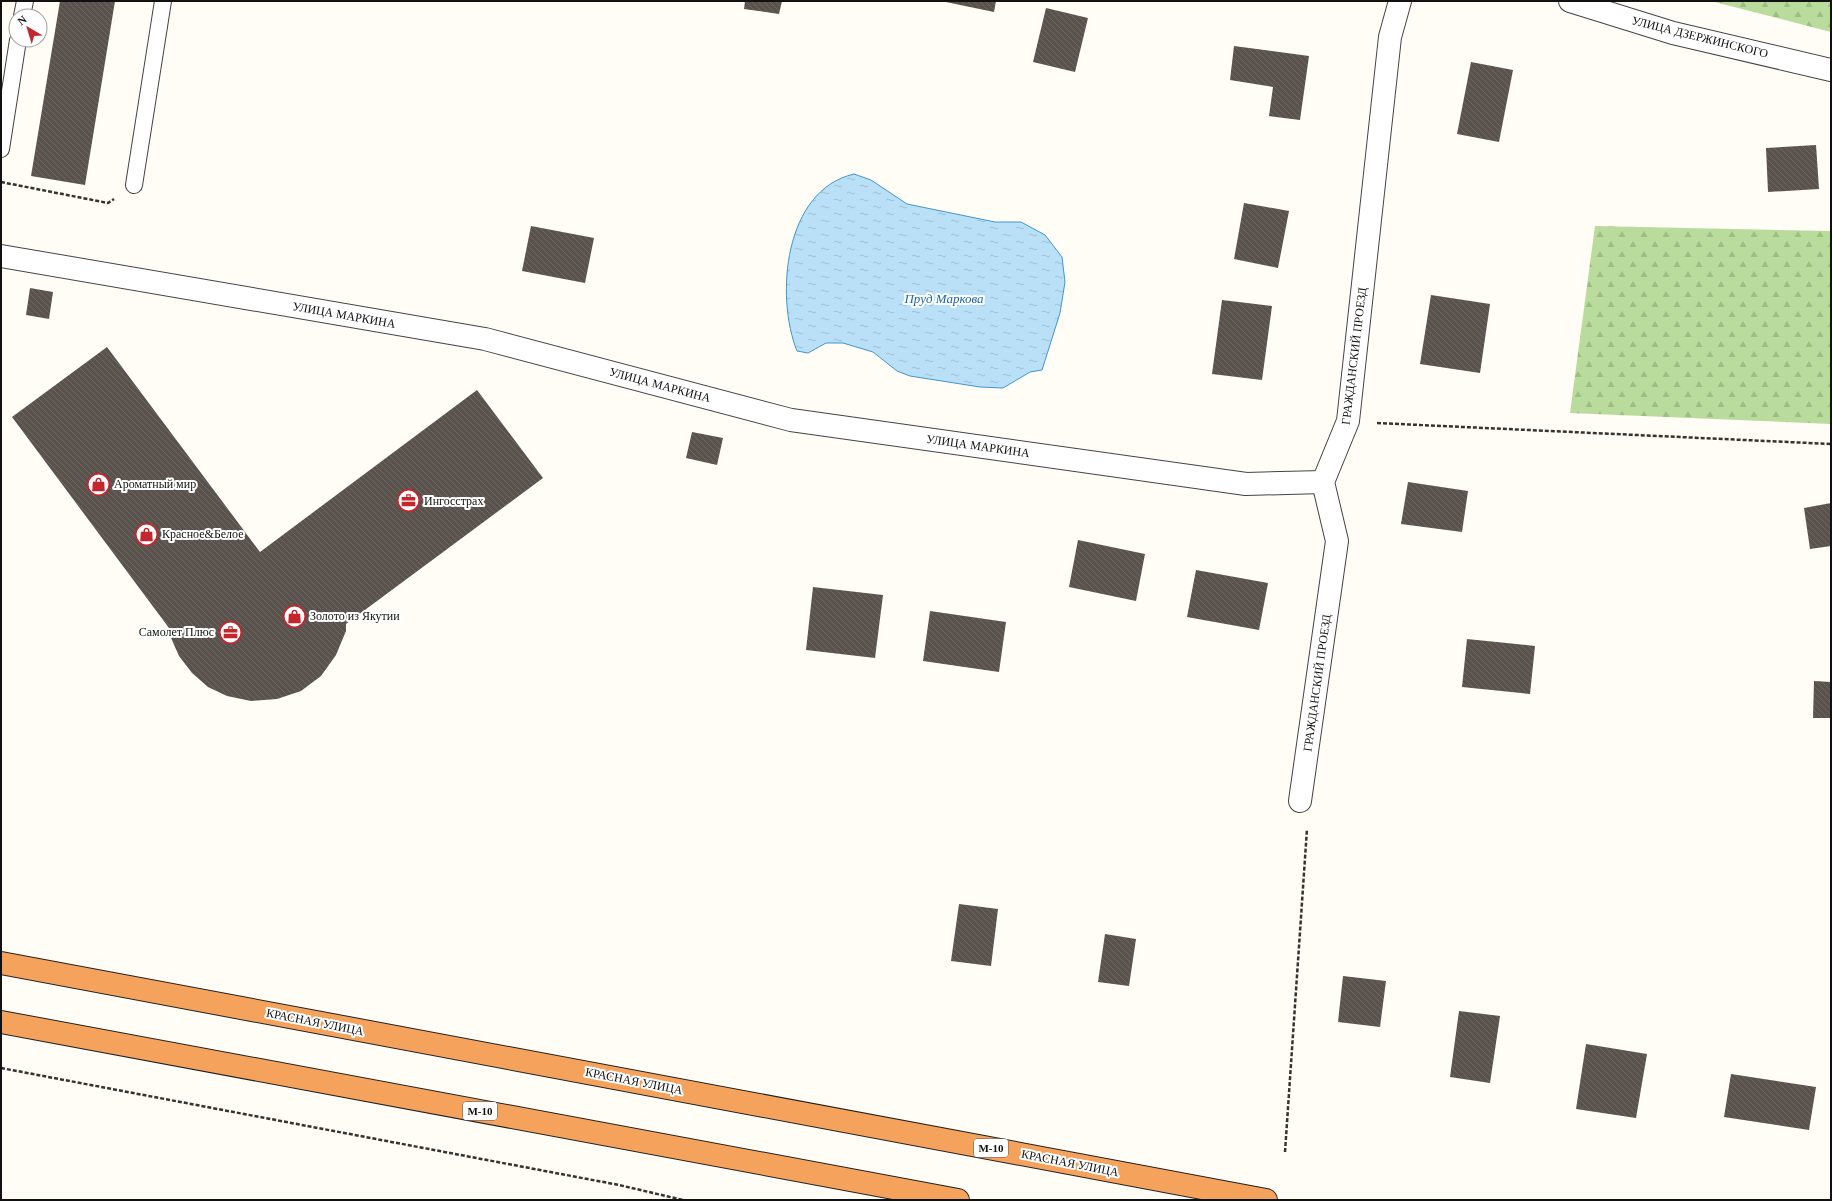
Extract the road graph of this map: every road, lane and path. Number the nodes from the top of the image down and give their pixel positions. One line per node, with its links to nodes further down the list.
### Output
1 (163, 1): 8 (lane)
2 (1400, 1): 10 (street, ГРАЖДАНСКИЙ ПРОЕЗД)
3 (1570, 1): 5 (street, УЛИЦА ДЗЕРЖИНСКОГО)
4 (17, 48): 6 (lane)
5 (1831, 70)
6 (1, 148)
7 (1, 182): 8 (path)
8 (134, 185)
9 (1, 256): 12 (street, УЛИЦА МАРКИНА)
10 (1348, 421): 11 (path); 12 (street, ГРАЖДАНСКИЙ ПРОЕЗД)
11 (1831, 444)
12 (1323, 482): 13 (street, ГРАЖДАНСКИЙ ПРОЕЗД)
13 (1300, 801): 17 (path)
14 (1, 963): 20 (highway, КРАСНАЯ УЛИЦА / М-10)
15 (1, 1022): 19 (highway, М-10)
16 (1, 1068): 18 (path)
17 (1284, 1152)
18 (683, 1200)
19 (958, 1200)
20 (1266, 1200)

